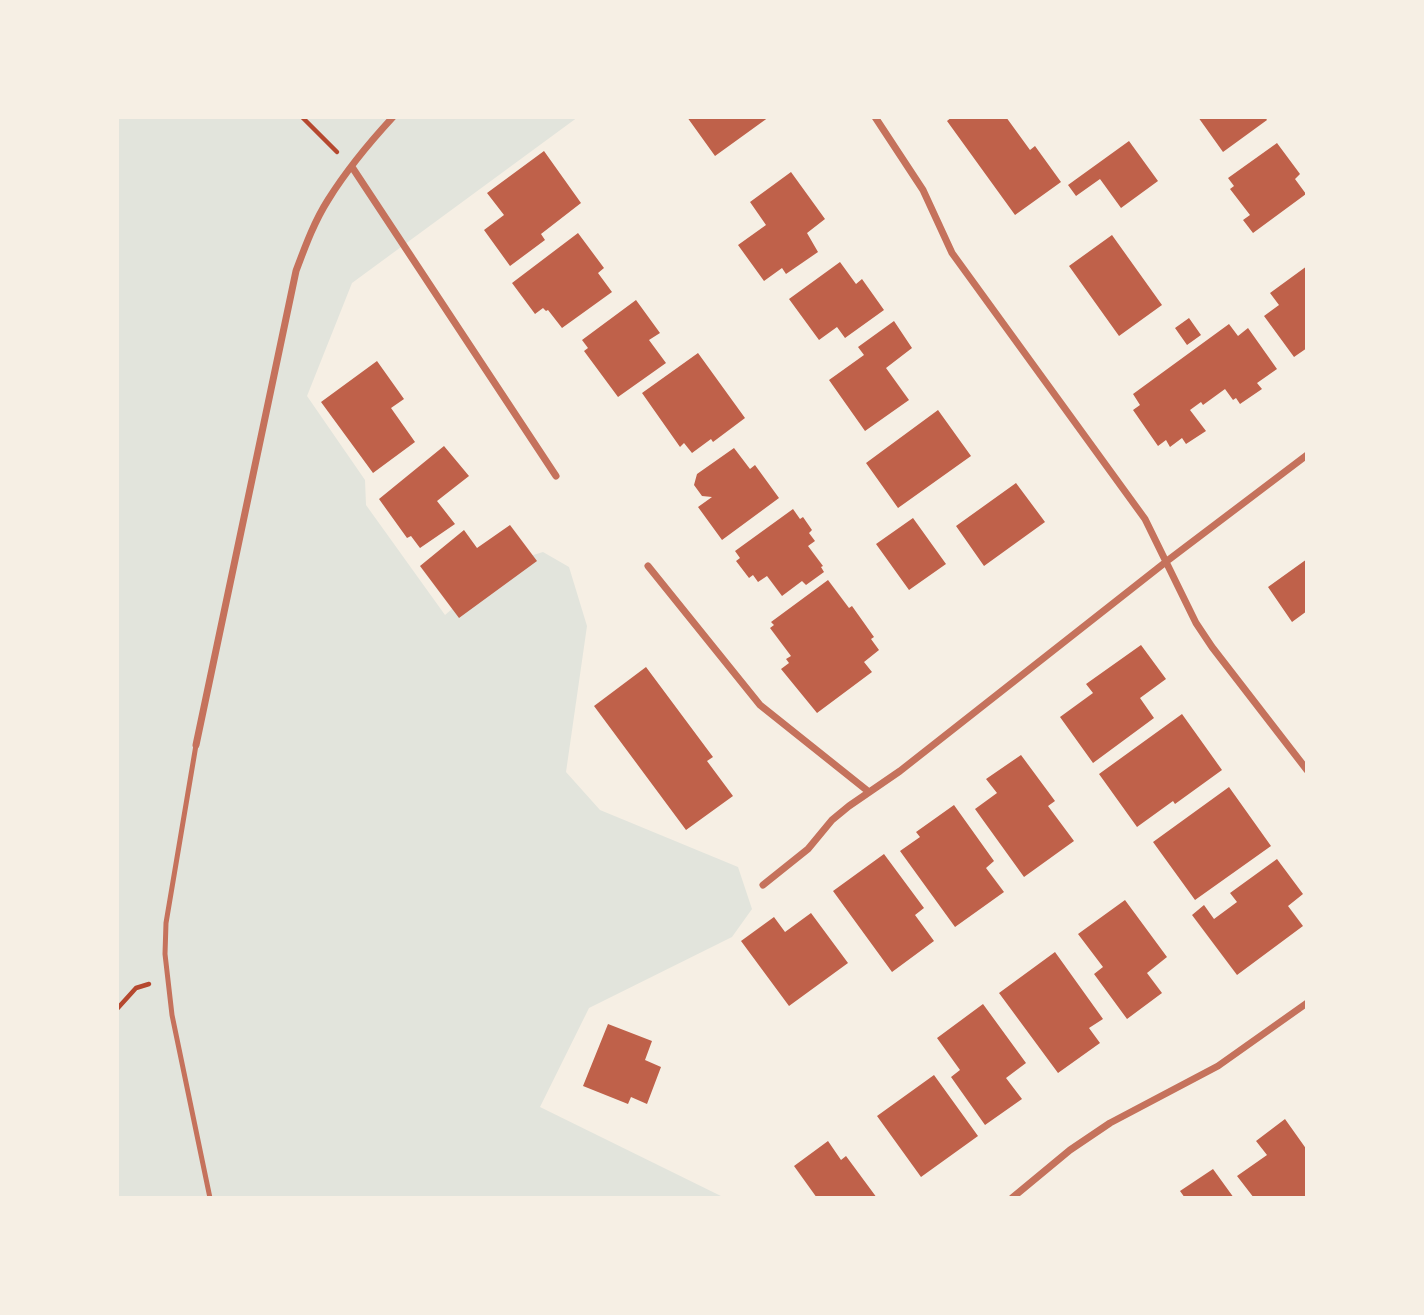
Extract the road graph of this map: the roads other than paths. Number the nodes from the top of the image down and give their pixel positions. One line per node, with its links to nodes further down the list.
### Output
1 (393, 117): 3 (street)
2 (875, 117): 6 (street)
3 (352, 167): 5 (street); 8 (street)
4 (1307, 455): 6 (street)
5 (556, 476)
6 (1167, 561): 9 (street); 10 (street)
7 (648, 566): 10 (street)
8 (196, 745): 13 (lane)
9 (1307, 769)
10 (869, 792): 11 (street)
11 (763, 886)
12 (1307, 1003): 14 (street)
13 (210, 1198)
14 (1012, 1198)

